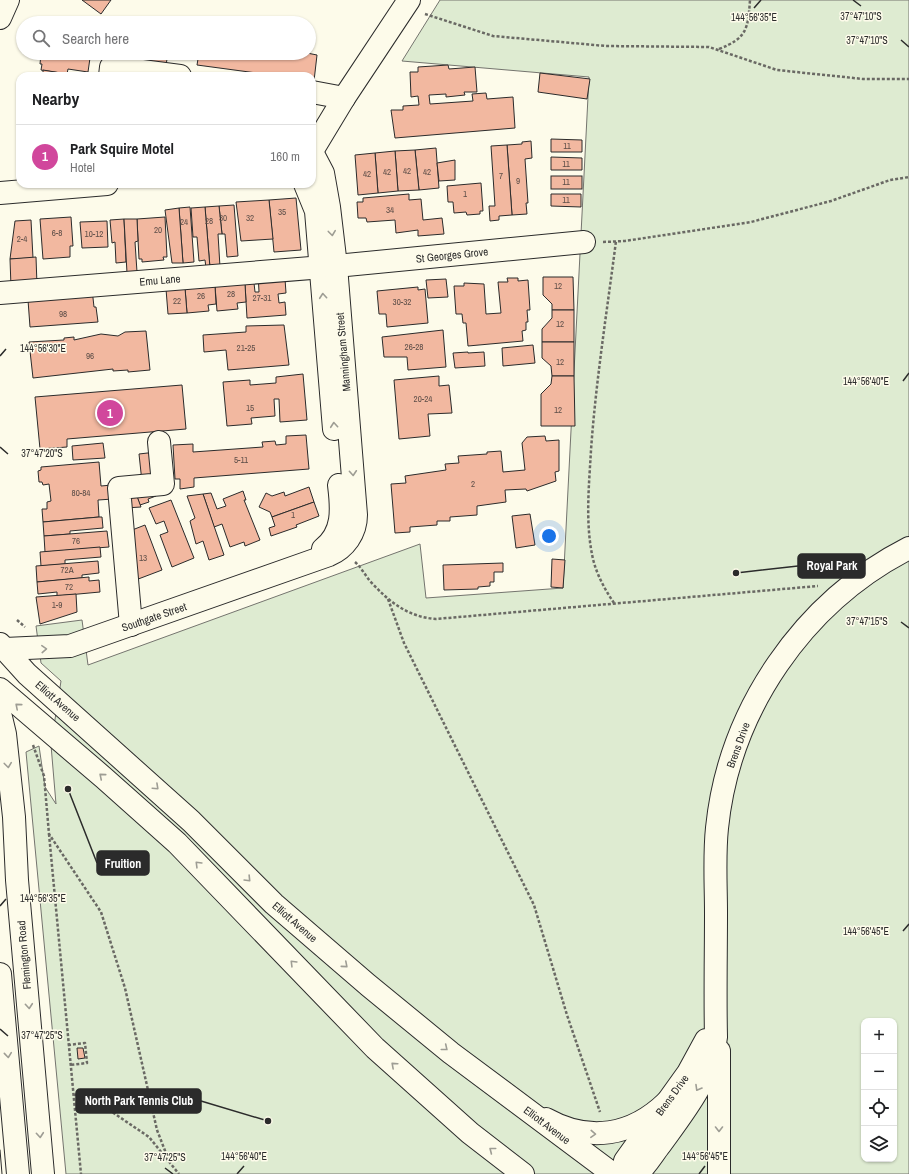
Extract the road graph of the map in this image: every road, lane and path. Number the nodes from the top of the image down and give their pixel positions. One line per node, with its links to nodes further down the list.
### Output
1 (8, 0): 4 (main road)
2 (750, 0): 5 (path)
3 (408, 2): 5 (path); 10 (main road, Manningham Street)
4 (0, 18)
5 (719, 50): 8 (path)
6 (110, 72): 7 (main road)
7 (149, 72)
8 (909, 79)
9 (316, 93): 10 (main road)
10 (344, 98): 11 (main road, Manningham Street)
11 (316, 144)
12 (316, 159): 19 (main road, Manningham Street, one-way to 19)
13 (909, 177): 17 (path)
14 (55, 188): 16 (main road)
15 (307, 188): 19 (main road, Manningham Street)
16 (0, 193)
17 (616, 241): 18 (path); 26 (path)
18 (584, 242): 19 (main road, St Georges Grove)
19 (328, 267): 20 (main road, Emu Lane); 22 (main road, Manningham Street)
20 (0, 293)
21 (159, 442): 27 (main road)
22 (335, 545): 25 (path); 27 (main road, Southgate Street)
23 (909, 548): 34 (main road, Brens Drive)
24 (820, 586): 26 (path)
25 (388, 598): 26 (path); 40 (path)
26 (614, 603)
27 (131, 625): 28 (main road, Southgate Street, one-way to 27)
28 (3, 647): 37 (main road, Elliott Avenue, one-way to 37)
29 (0, 690): 46 (main road, one-way to 29)
30 (0, 713): 43 (main road, Flemington Road, one-way to 43)
31 (31, 740): 32 (path)
32 (49, 834): 35 (path); 41 (path)
33 (0, 974): 42 (main road, one-way to 42)
34 (716, 1015): 39 (main road, Brens Drive); 49 (main road, Brens Drive, one-way to 49); 50 (main road, one-way to 50)
35 (68, 1045): 36 (path); 36 (path)
36 (70, 1065): 38 (path)
37 (497, 1086): 39 (main road, one-way to 39); 47 (main road, Elliott Avenue)
38 (74, 1095): 41 (path); 44 (path)
39 (667, 1102): 48 (main road, Brens Drive)
40 (602, 1116)
41 (169, 1161): 45 (path)
42 (18, 1174)
43 (43, 1174)
44 (81, 1174)
45 (179, 1174)
46 (523, 1174)
47 (613, 1174)
48 (622, 1174)
49 (637, 1174)
50 (719, 1174)

